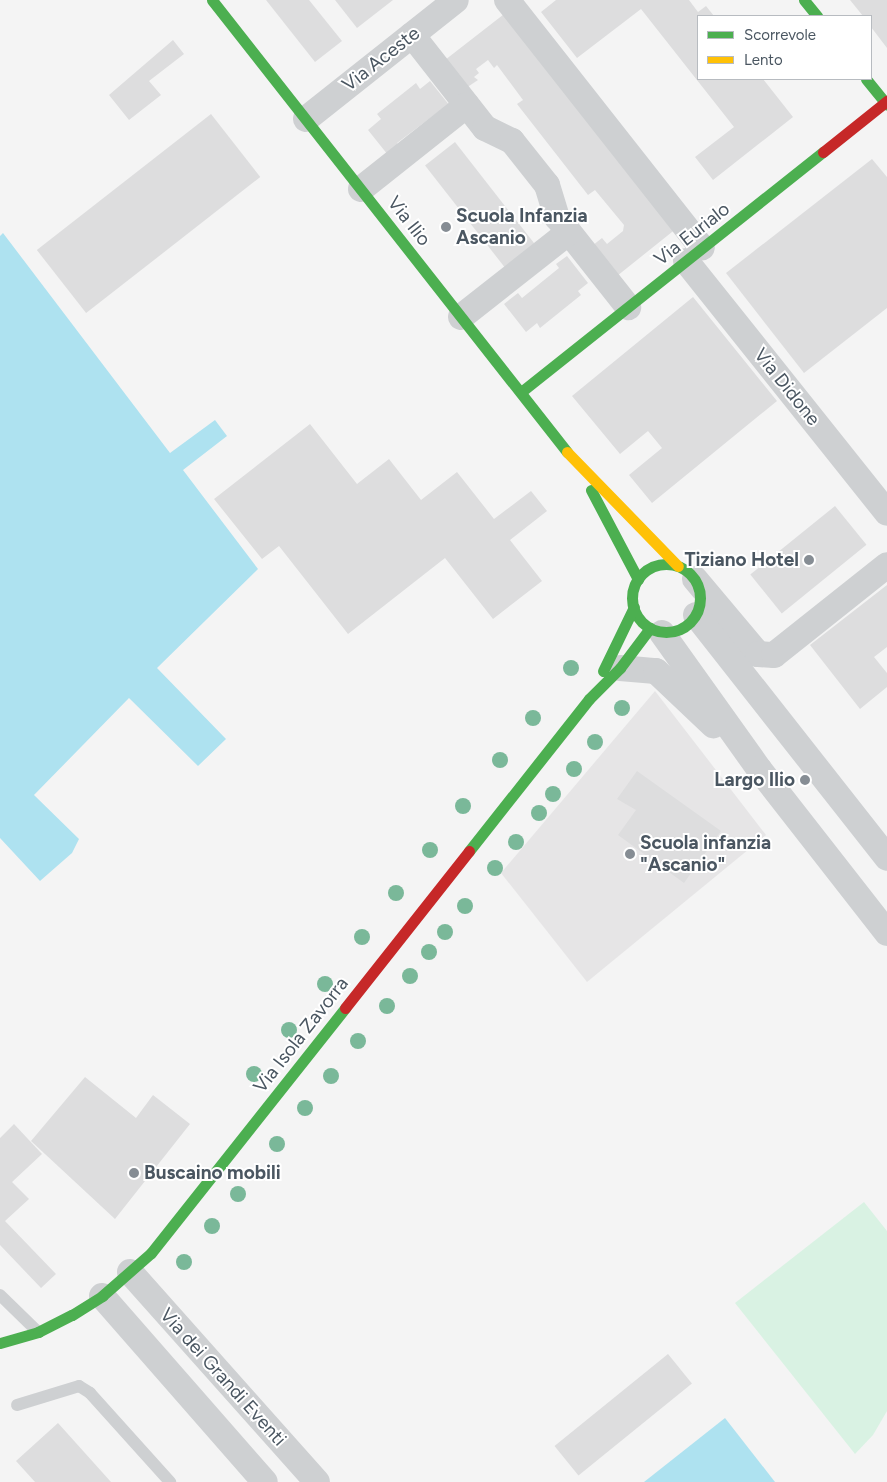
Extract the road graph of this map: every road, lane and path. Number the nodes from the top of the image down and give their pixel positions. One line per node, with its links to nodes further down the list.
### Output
1 (212, 0): 10 (main road, Via Ilio)
2 (456, 0): 6 (street, Via Aceste)
3 (507, 0): 13 (street, Via Didone)
4 (804, 0): 5 (main road)
5 (816, 15)
6 (412, 35): 9 (street); 10 (street, Via Aceste)
7 (867, 80): 8 (main road)
8 (886, 103): 13 (main road, Via Eurialo)
9 (467, 105): 11 (street); 12 (street)
10 (306, 118): 11 (main road, Via Ilio)
11 (361, 188): 15 (main road, Via Ilio)
12 (569, 232): 14 (street); 15 (street)
13 (694, 254): 14 (main road, Via Eurialo); 18 (street, Via Didone)
14 (628, 308): 16 (main road, Via Eurialo)
15 (461, 317): 16 (main road, Via Ilio)
16 (521, 392): 17 (main road, Via Ilio)
17 (577, 464): 20 (main road, Via Ilio); 21 (main road, Via Ilio)
18 (887, 513)
19 (887, 564): 20 (street)
20 (686, 572): 21 (main road); 23 (main road)
21 (638, 579): 22 (main road)
22 (634, 607): 24 (main road); 26 (main road, Via Isola Zavorra)
23 (696, 615): 24 (main road); 28 (street)
24 (656, 631): 25 (main road, Via Isola Zavorra); 27 (street)
25 (620, 668): 26 (main road, Via Isola Zavorra); 27 (street)
26 (589, 699): 30 (main road, Via Isola Zavorra)
27 (759, 769): 29 (street)
28 (887, 858)
29 (887, 933)
30 (130, 1272): 32 (main road, Via Isola Zavorra); 38 (street, Via dei Grandi Eventi)
31 (0, 1295): 33 (lane)
32 (102, 1296): 33 (main road, Via Isola Zavorra); 36 (street, Via dei Grandi Eventi)
33 (38, 1332): 34 (main road, Via Isola Zavorra)
34 (0, 1343)
35 (17, 1405): 37 (lane)
36 (259, 1480)
37 (170, 1482)
38 (316, 1482)

